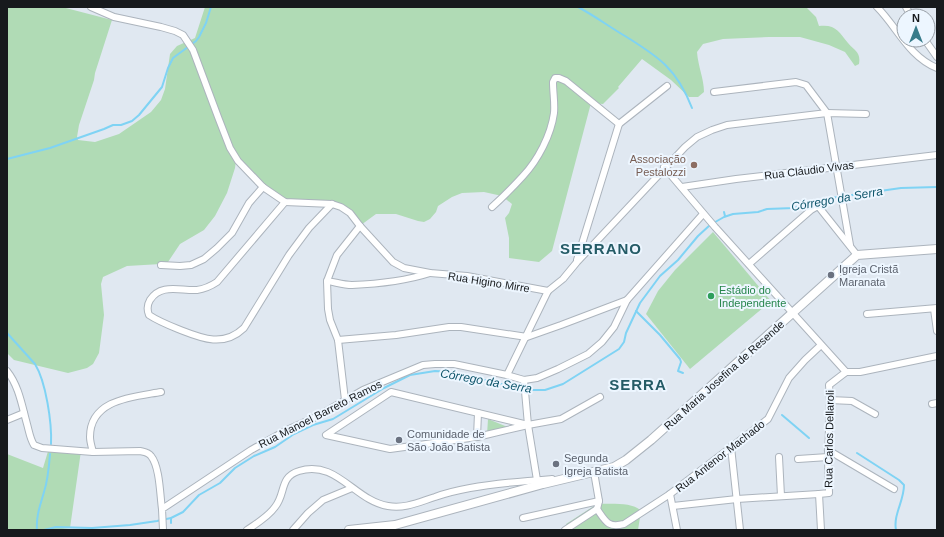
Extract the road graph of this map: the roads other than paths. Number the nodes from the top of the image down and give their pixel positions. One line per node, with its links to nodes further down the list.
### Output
1 (91, 7): 14 (street)
2 (877, 7): 5 (street)
3 (931, 48): 4 (street)
4 (937, 57)
5 (937, 68)
6 (667, 86): 10 (street)
7 (714, 92): 8 (street)
8 (827, 113): 9 (street); 12 (street); 13 (street)
9 (866, 114)
10 (619, 124): 18 (street); 24 (street)
11 (937, 155): 12 (street, Rua Cláudio Vivas)
12 (836, 166): 15 (street, Rua Cláudio Vivas); 21 (street)
13 (664, 168): 15 (street); 24 (street)
14 (263, 187): 16 (street); 26 (street)
15 (682, 187): 19 (street)
16 (286, 202): 17 (street, Rua Higino Mirre); 17 (street)
17 (332, 204): 20 (street, Rua Higino Mirre)
18 (492, 207)
19 (703, 214): 25 (street); 30 (street)
20 (360, 226): 27 (street, Rua Higino Mirre); 28 (street)
21 (850, 245): 23 (street); 25 (street)
22 (937, 249): 23 (main road)
23 (857, 255): 32 (main road, Rua Maria Josefina de Resende)
24 (577, 262): 29 (street)
25 (749, 264): 32 (street)
26 (161, 265)
27 (430, 273): 28 (street, Rua Higino Mirre); 29 (street, Rua Higino Mirre)
28 (327, 281): 36 (street)
29 (548, 291): 35 (street)
30 (627, 300): 35 (street); 42 (street)
31 (935, 308): 33 (street); 34 (street)
32 (793, 313): 37 (street); 59 (main road, Rua Maria Josefina de Resende)
33 (867, 314)
34 (937, 331)
35 (527, 337): 36 (street); 41 (street)
36 (338, 340): 45 (street)
37 (821, 345): 40 (street); 53 (street, Rua Antenor Machado)
38 (937, 356): 40 (street)
39 (7, 371): 47 (street)
40 (846, 372): 46 (street, Rua Carlos Dellaroli)
41 (507, 375): 42 (street, Rua Manoel Barreto Ramos); 45 (street, Rua Manoel Barreto Ramos)
42 (524, 380): 51 (street)
43 (161, 392): 55 (street)
44 (600, 397): 51 (street)
45 (345, 400): 70 (street, Rua Manoel Barreto Ramos)
46 (830, 400): 49 (street); 54 (street, Rua Carlos Dellaroli)
47 (24, 413): 50 (street); 55 (street)
48 (478, 414): 51 (street); 52 (street); 52 (street)
49 (875, 414)
50 (7, 420)
51 (528, 425): 52 (street); 60 (street)
52 (477, 436)
53 (731, 447): 63 (street, Rua Antenor Machado); 66 (street)
54 (828, 450): 57 (street, Rua Carlos Dellaroli); 62 (street)
55 (93, 452): 70 (street)
56 (779, 457): 65 (street)
57 (828, 457): 58 (street); 64 (street, Rua Carlos Dellaroli)
58 (798, 459)
59 (594, 472): 60 (main road, Rua Maria Josefina de Resende); 67 (street)
60 (540, 482): 61 (street, Rua Maria Josefina de Resende); 75 (main road)
61 (352, 488): 73 (street, Rua Maria Josefina de Resende); 74 (street)
62 (894, 489)
63 (670, 494): 68 (street); 69 (street, Rua Antenor Machado)
64 (819, 494): 65 (street); 79 (street, Rua Carlos Dellaroli)
65 (781, 496): 66 (street)
66 (737, 499): 68 (street); 78 (street)
67 (599, 501): 69 (street); 71 (street)
68 (673, 506): 77 (street)
69 (597, 509): 76 (street)
70 (162, 513): 72 (street)
71 (523, 518)
72 (163, 527)
73 (247, 530)
74 (293, 530)
75 (349, 530)
76 (565, 530)
77 (677, 530)
78 (740, 530)
79 (821, 530)

